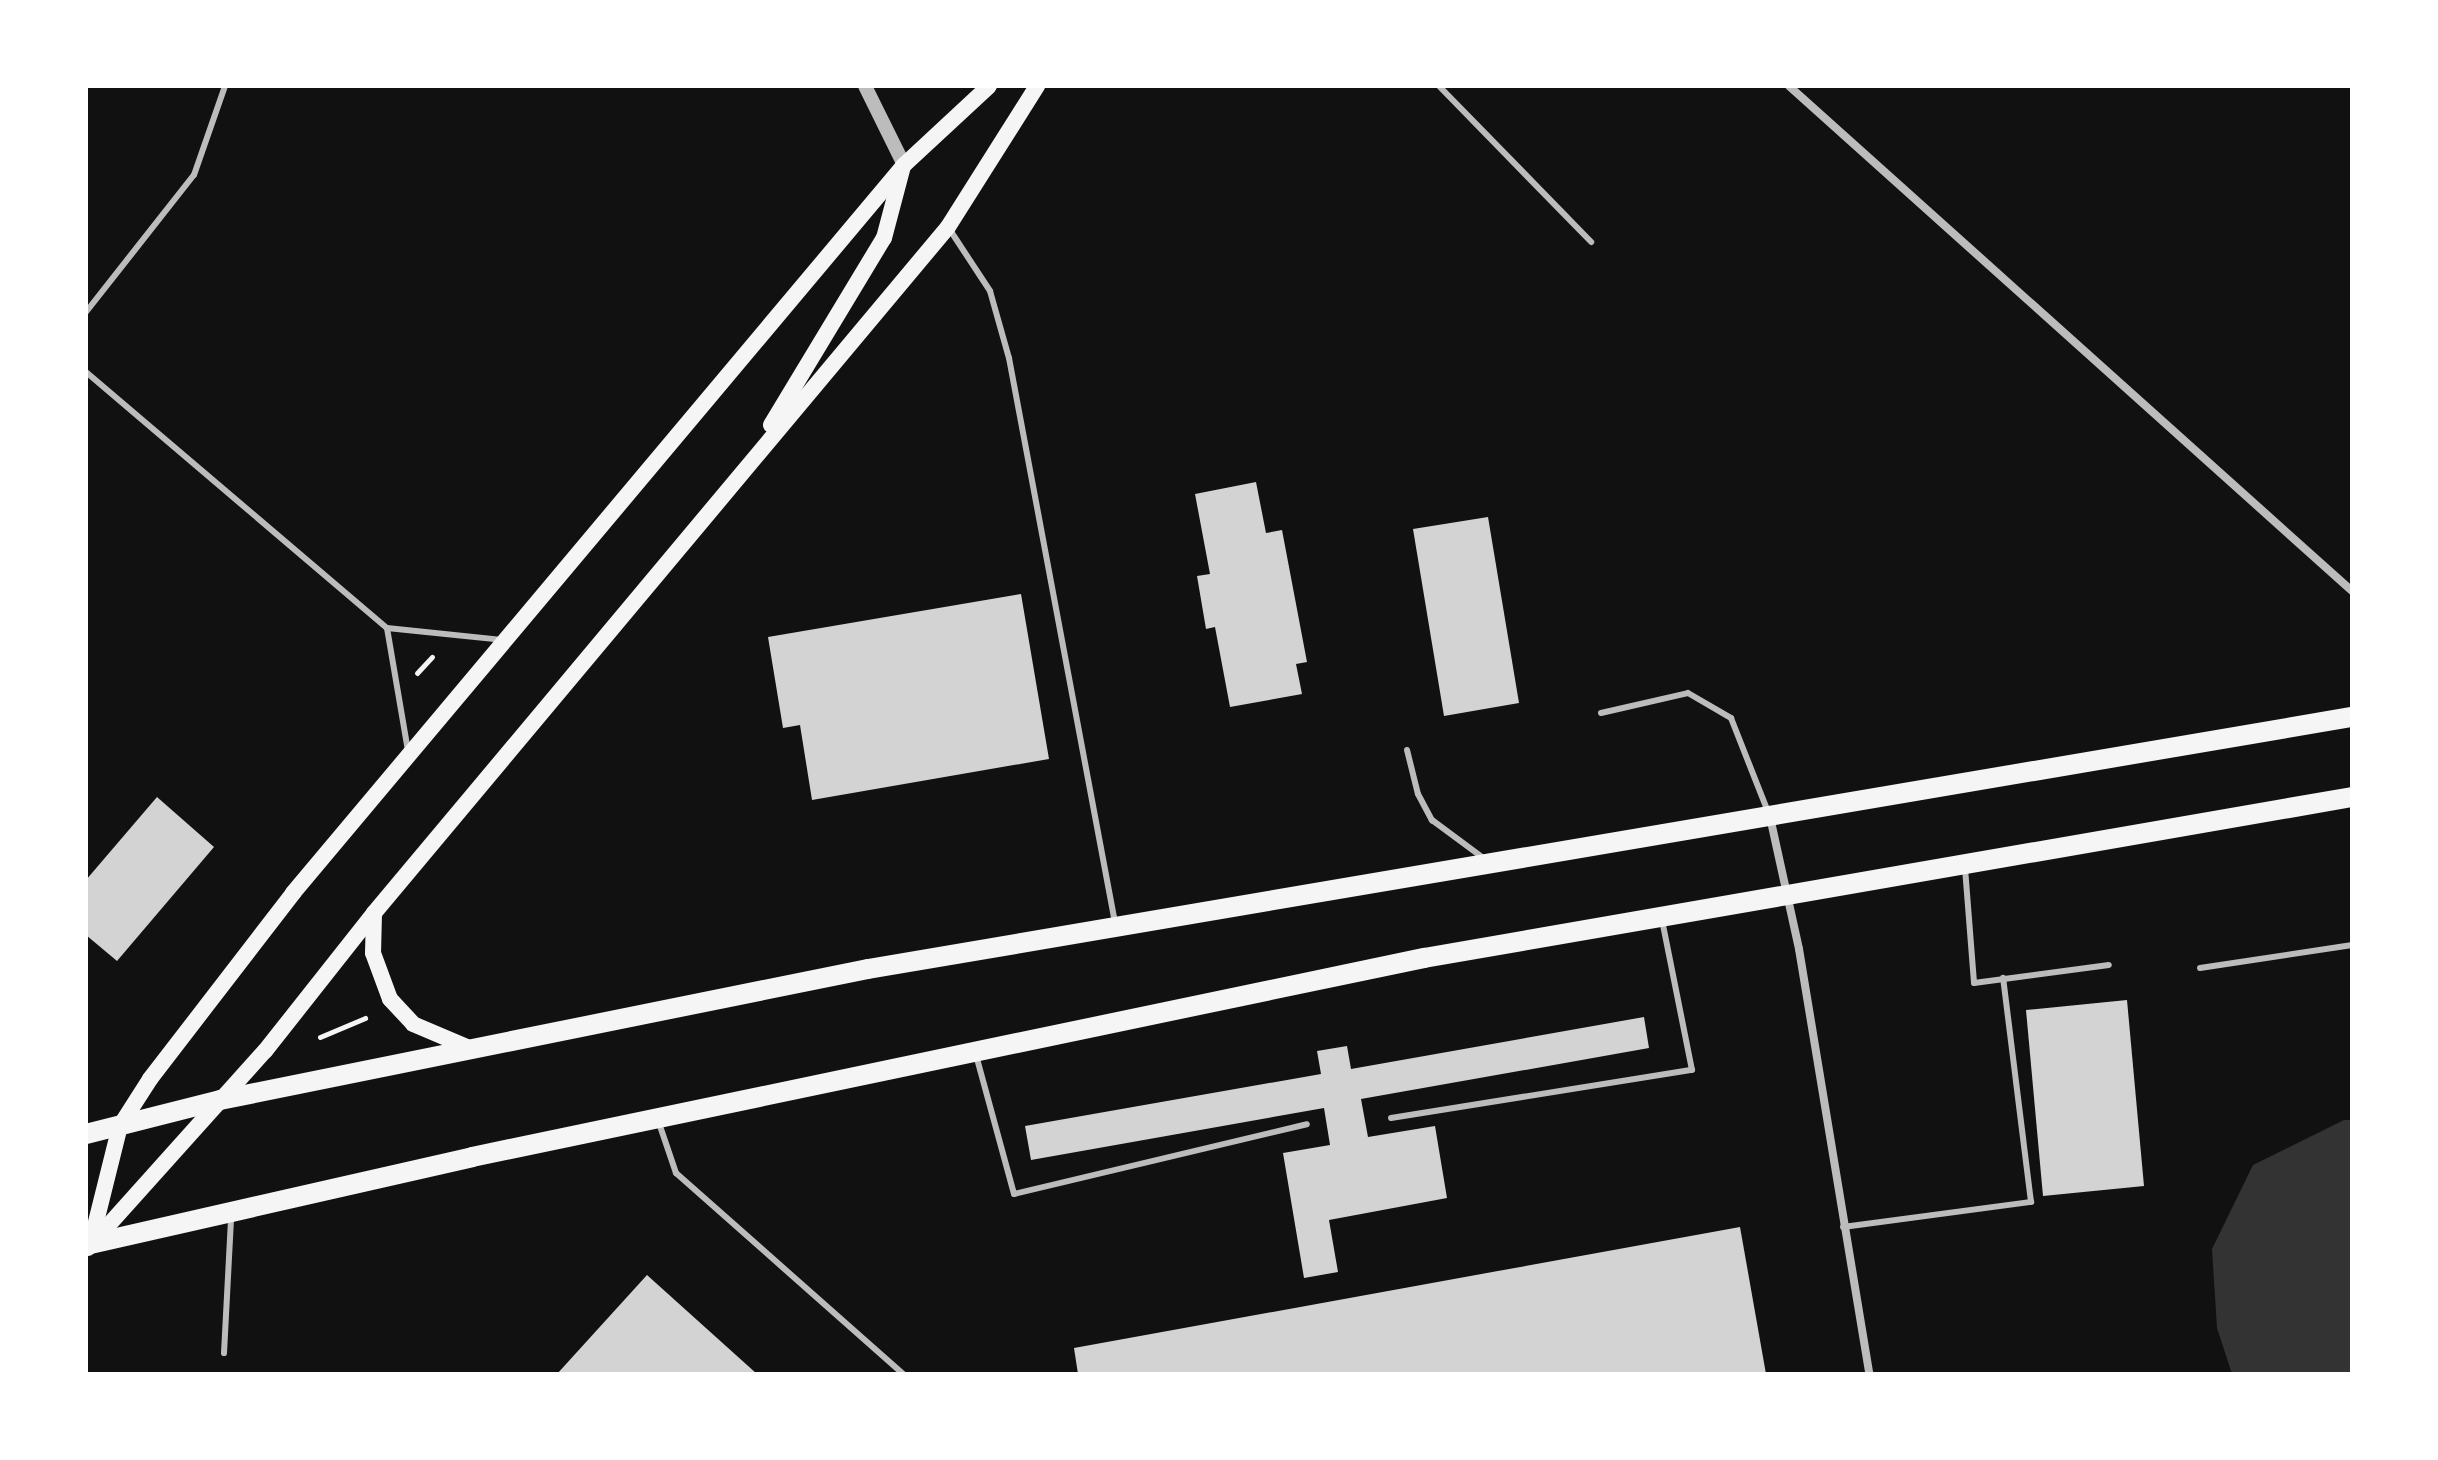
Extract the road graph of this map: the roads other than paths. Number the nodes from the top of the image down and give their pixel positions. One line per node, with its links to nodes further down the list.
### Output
1 (225, 86): 10 (lane)
2 (865, 86): 7 (street)
3 (989, 86): 7 (main road)
4 (1037, 86): 8 (main road)
5 (1439, 86): 9 (lane)
6 (1789, 86): 13 (street)
7 (904, 165): 12 (main road); 15 (main road)
8 (948, 227): 12 (main road); 27 (lane)
9 (1591, 242)
10 (86, 312)
11 (86, 372): 14 (lane)
12 (745, 468): 25 (main road)
13 (2352, 591)
14 (387, 628): 15 (lane); 19 (lane)
15 (504, 640): 19 (main road)
16 (1601, 713): 21 (lane)
17 (2352, 717): 21 (main road)
18 (1407, 750): 22 (lane)
19 (408, 752): 38 (main road)
20 (2352, 797): 23 (main road)
21 (1770, 817): 22 (main road); 24 (street)
22 (1492, 864): 27 (main road)
23 (1964, 865): 24 (main road); 31 (lane)
24 (1788, 895): 26 (main road); 41 (street)
25 (374, 913): 32 (main road); 34 (main road)
26 (1661, 917): 33 (main road); 36 (lane)
27 (1116, 926): 32 (main road)
28 (2352, 945): 30 (lane)
29 (2109, 965): 31 (lane)
30 (2200, 968)
31 (2003, 978): 41 (lane)
32 (472, 1049): 34 (main road)
33 (975, 1051): 35 (main road); 37 (lane)
34 (220, 1100): 38 (main road); 42 (main road)
35 (657, 1118): 40 (main road); 44 (lane)
36 (1391, 1118)
37 (1307, 1124)
38 (120, 1126): 39 (main road); 42 (main road)
39 (86, 1134)
40 (232, 1210): 42 (main road); 43 (lane)
41 (1843, 1227): 45 (street)
42 (88, 1247)
43 (224, 1353)
44 (903, 1374)
45 (1869, 1374)

